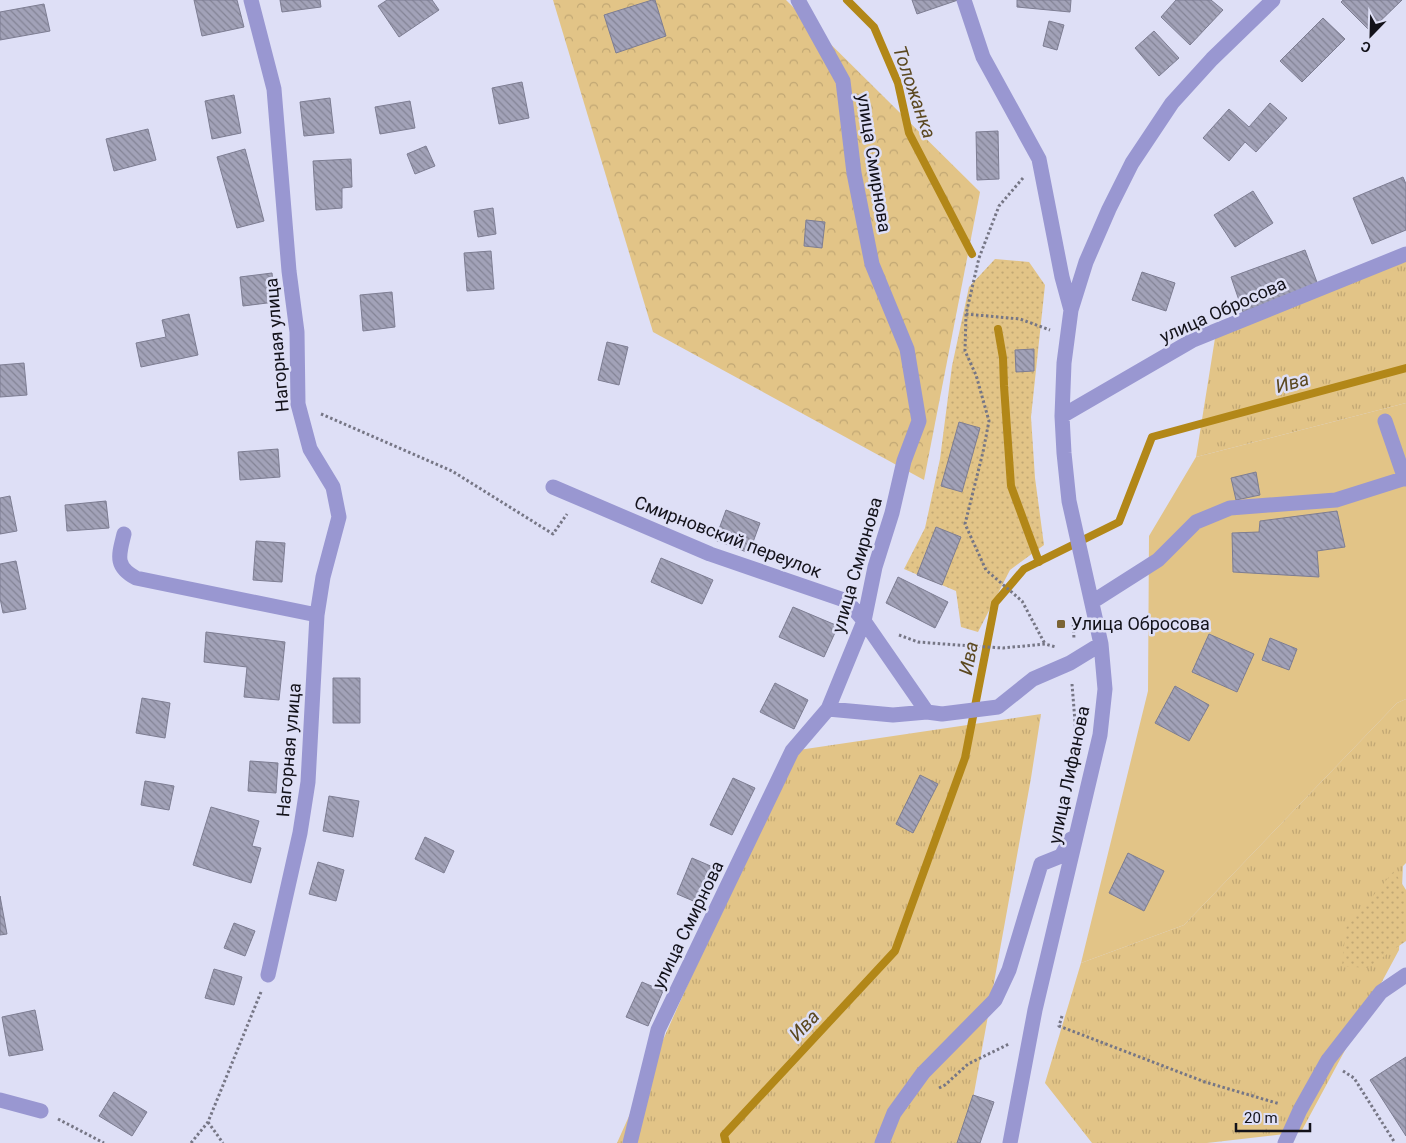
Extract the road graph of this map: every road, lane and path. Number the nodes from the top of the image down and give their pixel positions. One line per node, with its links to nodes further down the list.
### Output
1 (251, 0): 16 (street, Нагорная улица)
2 (798, 0): 17 (street, улица Смирнова)
3 (964, 0): 5 (street)
4 (1273, 0): 7 (street, улица Лифанова)
5 (1039, 159): 7 (street); 8 (path)
6 (1406, 254): 10 (street, улица Обросова)
7 (1071, 310): 10 (street, улица Лифанова)
8 (966, 314): 9 (path); 18 (path)
9 (1051, 330)
10 (1062, 416): 15 (street, улица Лифанова)
11 (1385, 421): 12 (street)
12 (1405, 478): 15 (street)
13 (553, 487): 17 (street, Смирновский переулок)
14 (124, 534): 16 (street)
15 (1092, 602): 19 (street, улица Лифанова)
16 (317, 615): 24 (street, Нагорная улица)
17 (864, 621): 18 (path); 21 (street, улица Смирнова); 22 (street, Смирновский переулок)
18 (1045, 644): 20 (path)
19 (1102, 644): 22 (street); 23 (street, улица Лифанова)
20 (1060, 648)
21 (828, 709): 22 (street); 37 (street, улица Смирнова)
22 (927, 712)
23 (1077, 828): 38 (street); 39 (street, улица Лифанова)
24 (268, 975): 33 (path)
25 (1406, 975): 31 (street)
26 (1062, 1016): 31 (path)
27 (1016, 1040): 29 (path)
28 (1354, 1078): 41 (path)
29 (936, 1089)
30 (0, 1100): 32 (street)
31 (1300, 1110): 40 (street)
32 (41, 1111): 34 (path)
33 (208, 1122): 35 (path); 36 (path)
34 (104, 1143)
35 (192, 1143)
36 (224, 1143)
37 (630, 1143)
38 (882, 1143)
39 (1010, 1143)
40 (1285, 1143)
41 (1395, 1143)

